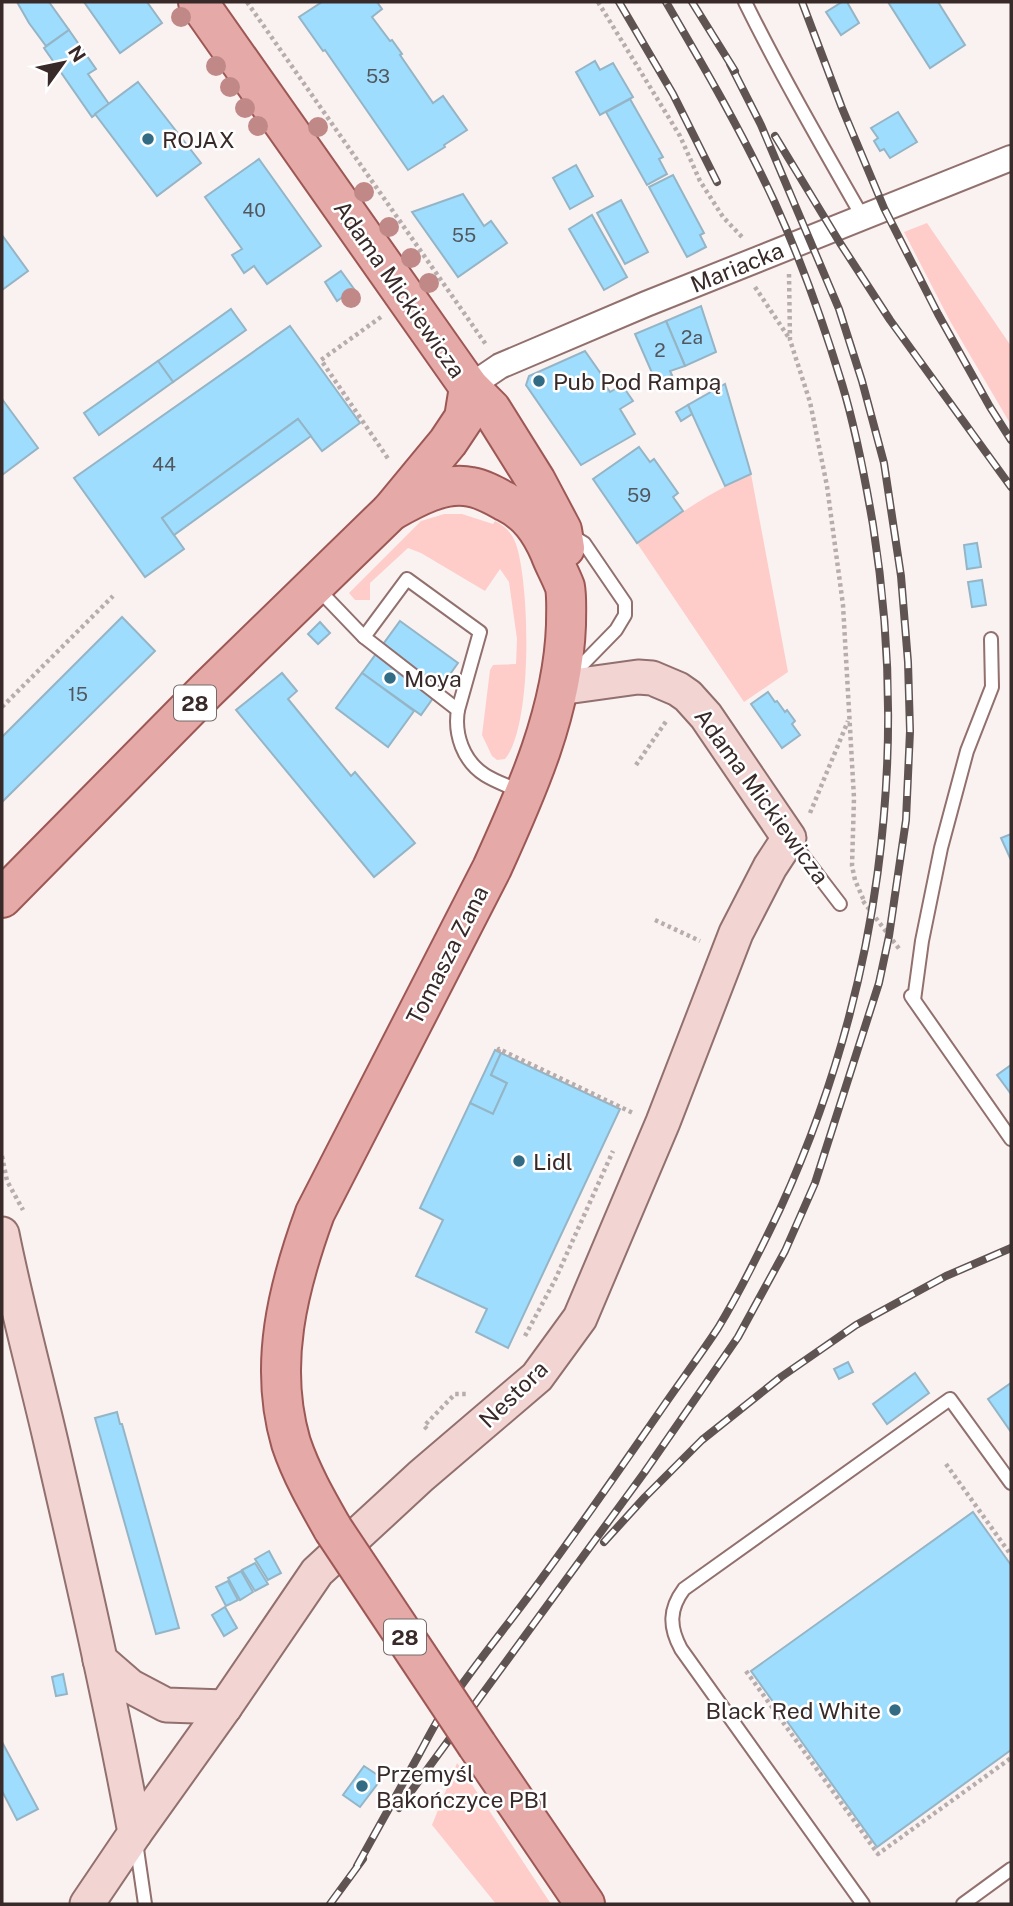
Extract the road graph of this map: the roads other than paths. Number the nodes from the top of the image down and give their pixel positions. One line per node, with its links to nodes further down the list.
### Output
1 (198, 2): 5 (main road, Adama Mickiewicza / 28)
2 (745, 2): 4 (lane)
3 (1011, 158): 4 (street, Mariacka)
4 (862, 216): 5 (street, Mariacka)
5 (469, 387): 6 (main road); 7 (main road, Adama Mickiewicza / 28)
6 (391, 511): 8 (main road, 28); 9 (main road, Tomasza Zana / 28)
7 (562, 530): 9 (main road, Adama Mickiewicza / 28); 12 (lane)
8 (314, 585): 10 (lane); 16 (main road, 28)
9 (565, 588): 12 (main road, Tomasza Zana / 28)
10 (363, 637): 13 (lane); 13 (lane)
11 (991, 639): 18 (lane)
12 (559, 688): 14 (main road, Tomasza Zana / 28); 15 (street, Adama Mickiewicza)
13 (458, 710): 14 (lane)
14 (525, 793): 27 (main road, Tomasza Zana / 28, bridge)
15 (789, 838): 17 (lane, Adama Mickiewicza); 22 (street, Nestora)
16 (2, 898)
17 (840, 904)
18 (1011, 1139)
19 (13, 1223): 21 (street)
20 (1011, 1483): 28 (lane)
21 (100, 1660): 22 (street); 23 (street)
22 (225, 1707): 23 (street, Nestora)
23 (135, 1833): 25 (street, Nestora); 26 (lane)
24 (1011, 1870): 29 (lane)
25 (88, 1904)
26 (145, 1904)
27 (585, 1904)
28 (863, 1904)
29 (963, 1904)

